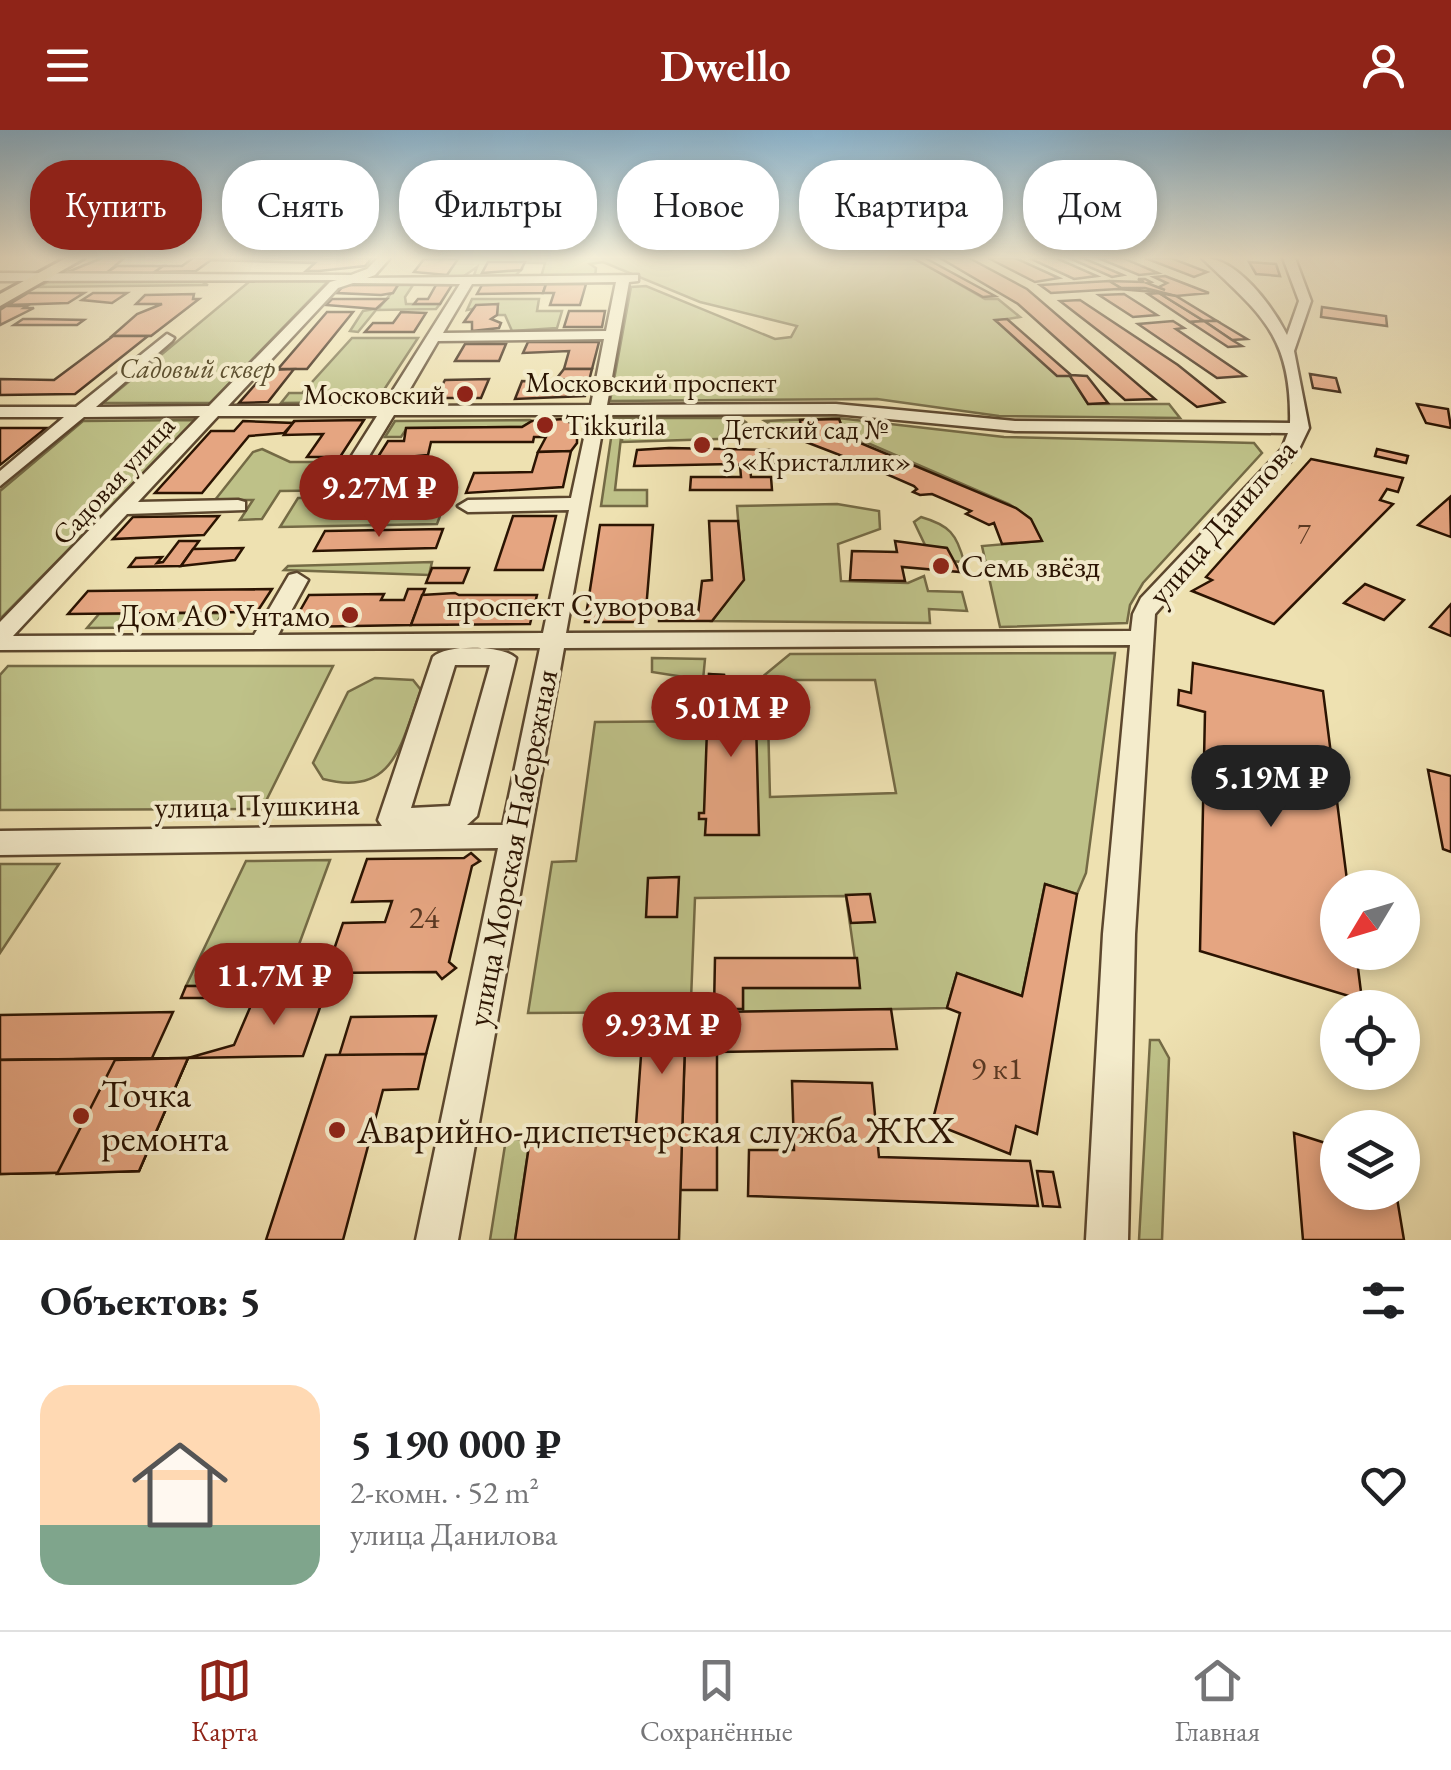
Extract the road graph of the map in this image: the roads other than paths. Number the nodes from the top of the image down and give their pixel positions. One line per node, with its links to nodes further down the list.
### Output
1 (311, 310): 15 (street, Садовая улица)
2 (451, 310): 8 (street)
3 (620, 310): 7 (street, улица Морская Набережная)
4 (1264, 310): 10 (street, улица Данилова)
5 (1268, 310): 6 (street)
6 (1301, 312): 10 (street)
7 (613, 336): 8 (street); 11 (street, улица Морская Набережная)
8 (435, 337): 12 (street)
9 (167, 338): 14 (street, Садовая улица)
10 (1290, 348): 16 (street, улица Данилова)
11 (598, 409): 12 (street, Московский проспект); 16 (street, Московский проспект); 19 (street, улица Морская Набережная)
12 (388, 411): 15 (street, Московский проспект); 17 (street)
13 (0, 412): 14 (street, Московский проспект)
14 (78, 412): 15 (street, Московский проспект); 18 (street, Садовая улица)
15 (216, 412): 22 (street, Садовая улица)
16 (1301, 428): 25 (street, улица Данилова)
17 (355, 465)
18 (0, 480)
19 (578, 504): 21 (street); 24 (street, улица Морская Набережная)
20 (238, 506): 22 (street)
21 (468, 506)
22 (125, 508): 26 (street, Садовая улица)
23 (297, 580): 27 (street)
24 (553, 638): 25 (street, проспект Суворова); 27 (street, проспект Суворова); 29 (street, улица Морская Набережная)
25 (1142, 638): 32 (street, улица Данилова)
26 (0, 639): 27 (street, проспект Суворова)
27 (263, 640)
28 (392, 820): 28 (street)
29 (514, 836): 30 (street, улица Пушкина); 31 (street, улица Морская Набережная)
30 (0, 843)
31 (436, 1240)
32 (1106, 1240)

